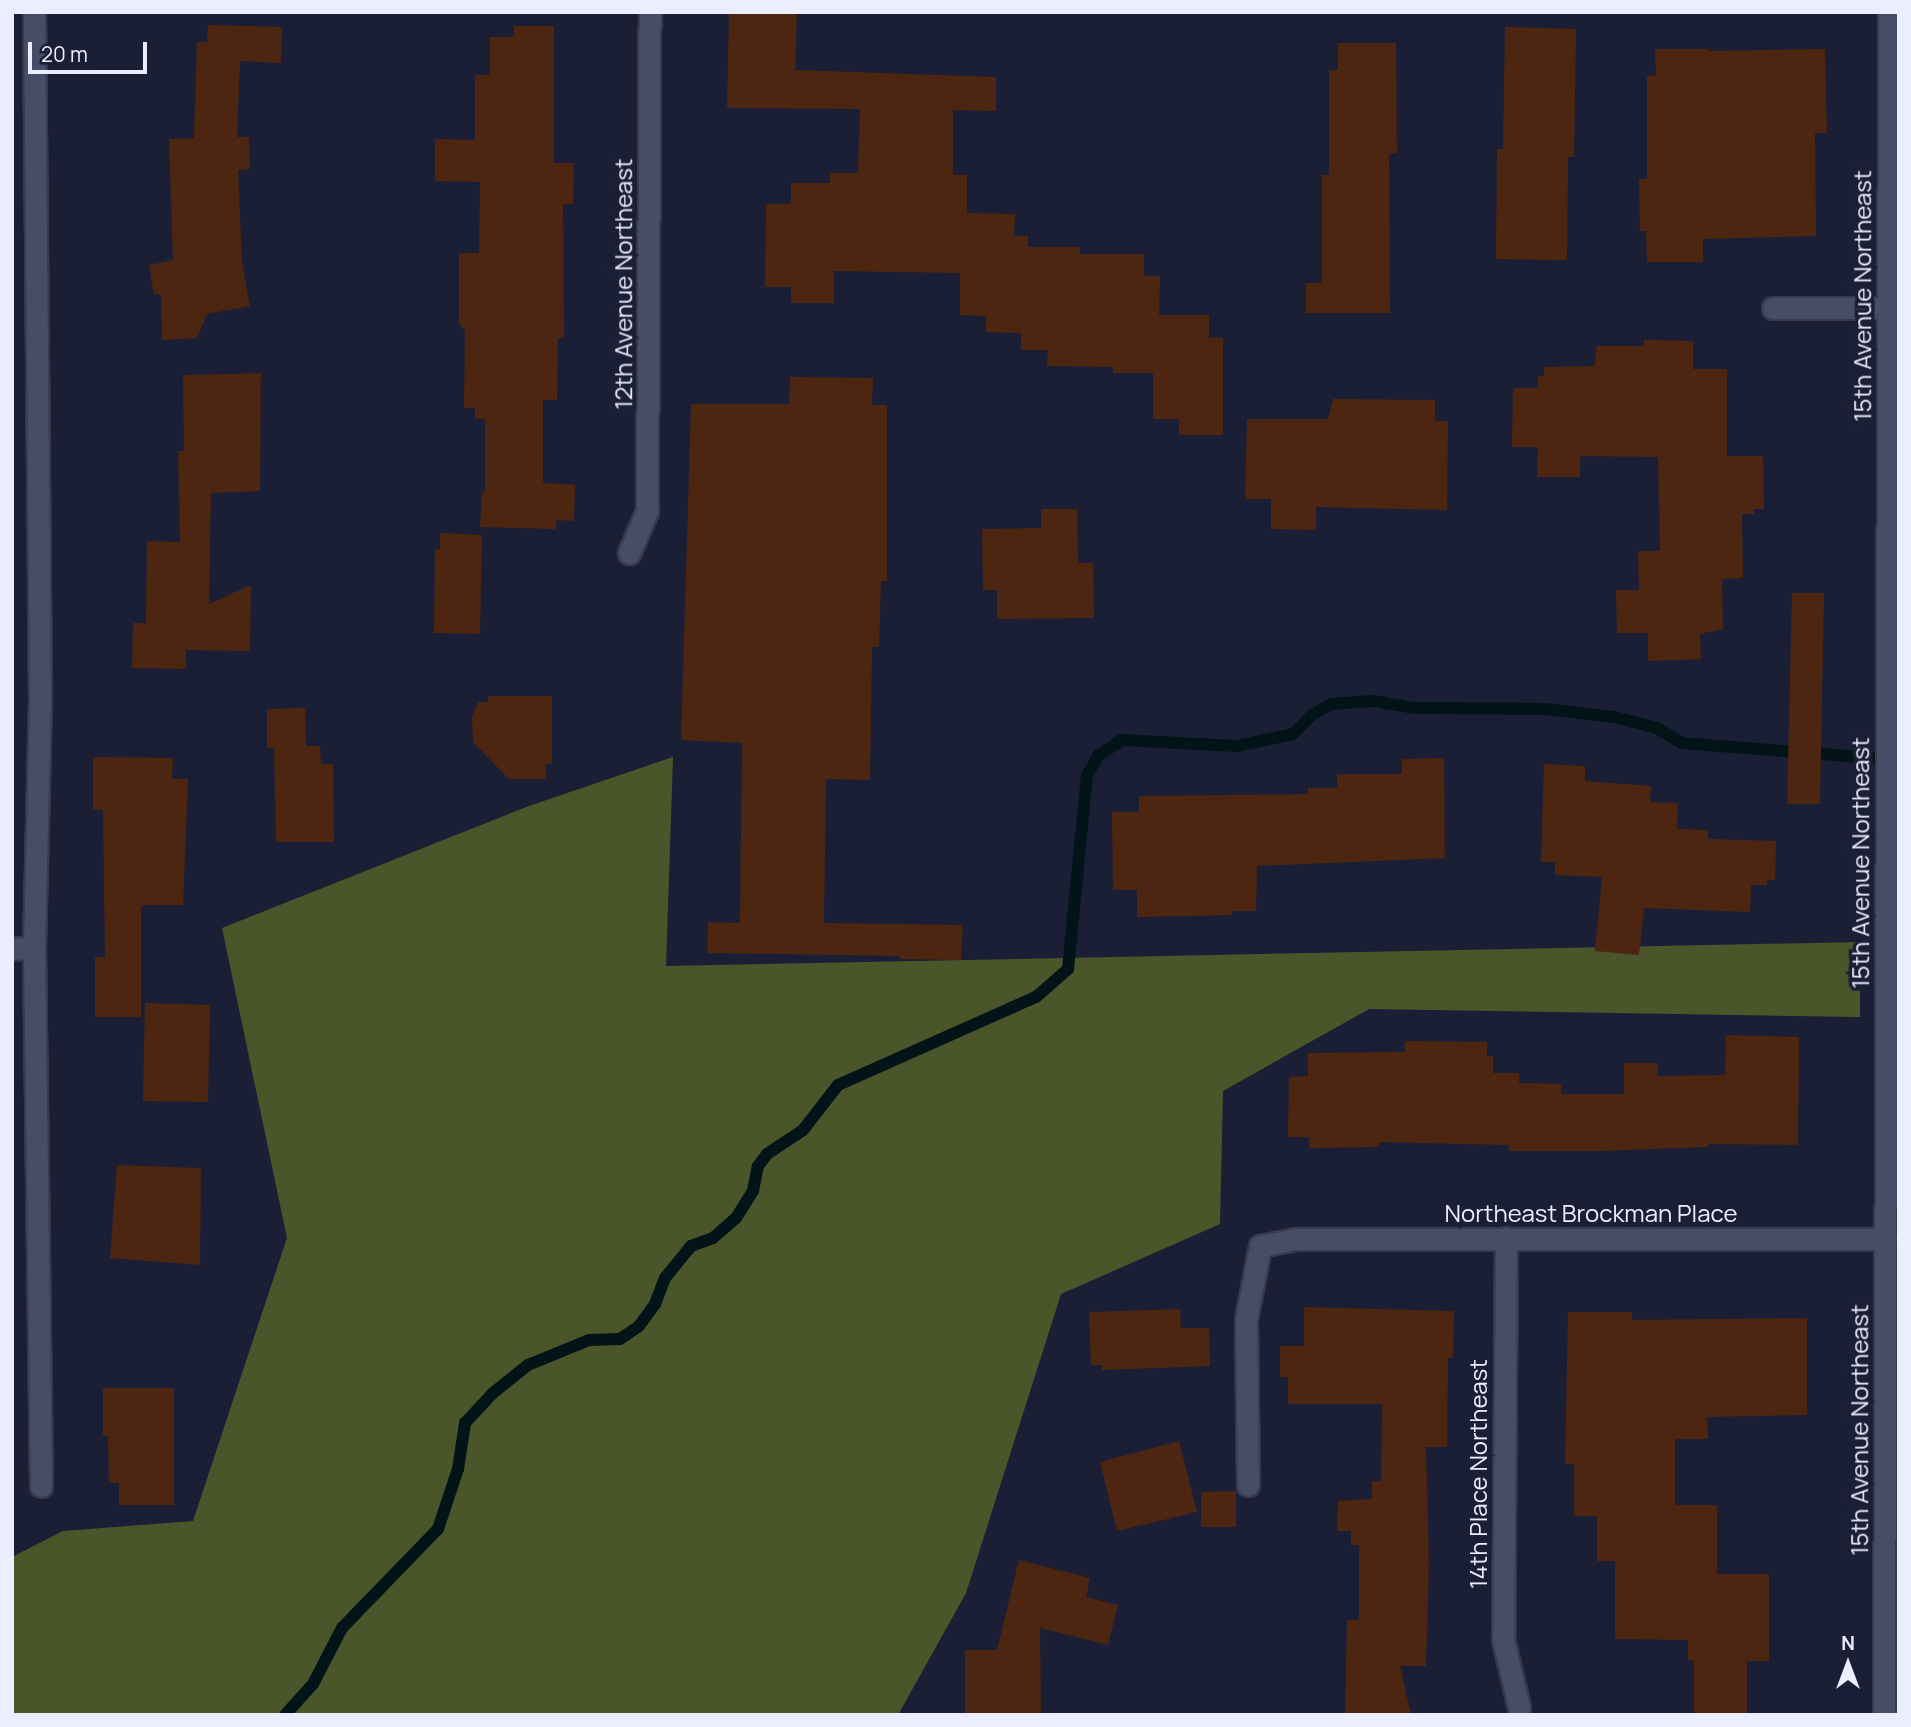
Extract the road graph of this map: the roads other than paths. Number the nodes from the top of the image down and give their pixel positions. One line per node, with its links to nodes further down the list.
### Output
1 (34, 12): 8 (street)
2 (650, 12): 6 (street, 12th Avenue Northeast)
3 (1889, 12): 5 (street, 15th Avenue Northeast)
4 (1773, 308): 5 (street)
5 (1888, 308): 10 (street, 15th Avenue Northeast)
6 (629, 553)
7 (12, 948): 8 (street)
8 (34, 949): 12 (street)
9 (1506, 1238): 10 (street, Northeast Brockman Place); 11 (street, Northeast Brockman Place); 14 (street, 14th Place Northeast)
10 (1886, 1239): 13 (street, 15th Avenue Northeast)
11 (1248, 1485)
12 (41, 1486)
13 (1892, 1504): 15 (street, 15th Avenue Northeast)
14 (1519, 1708)
15 (1884, 1715)

